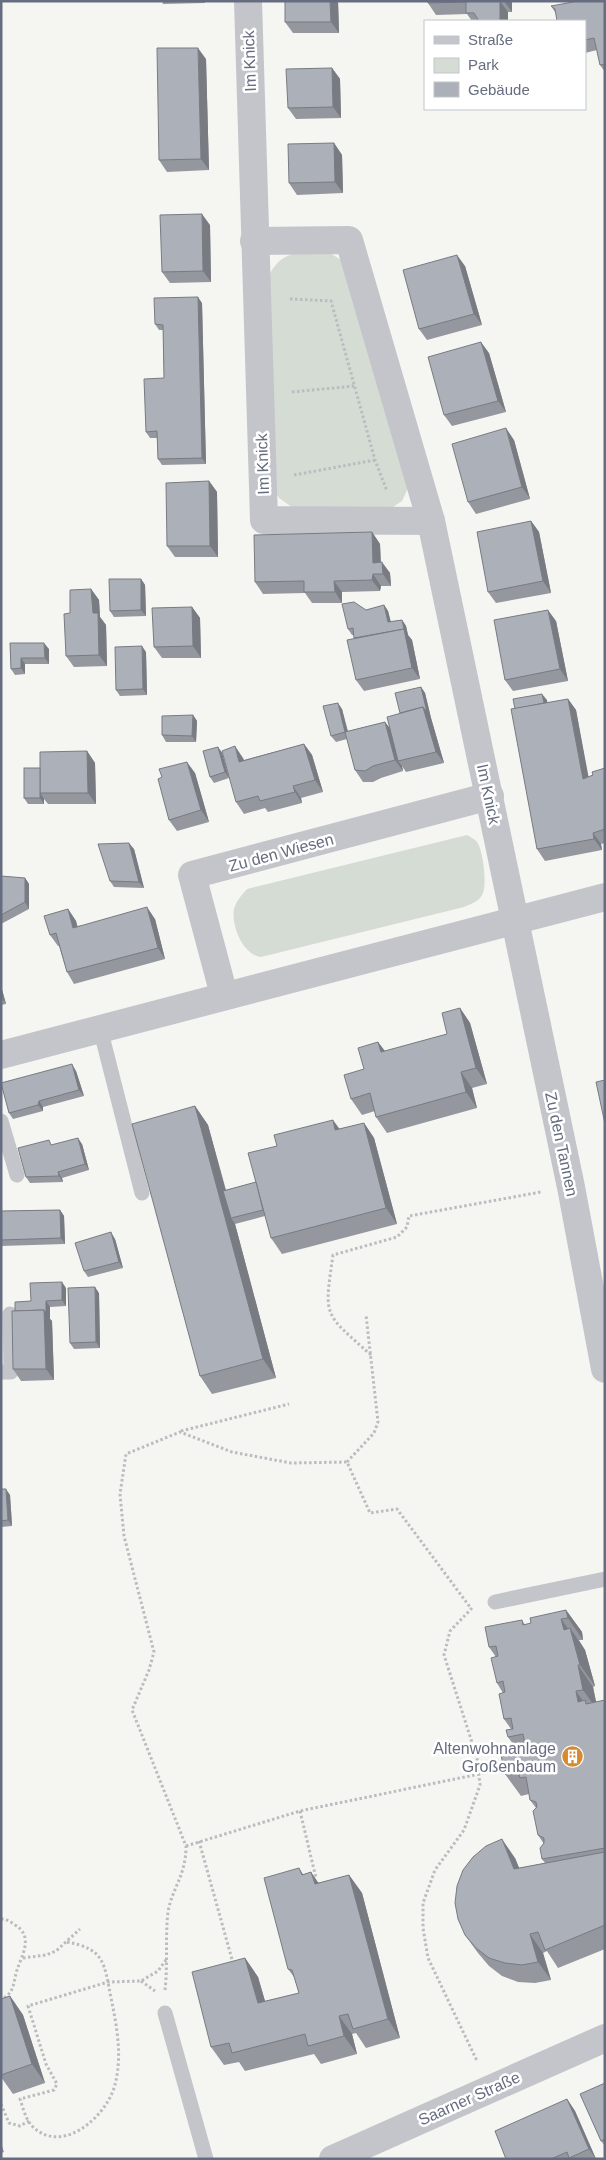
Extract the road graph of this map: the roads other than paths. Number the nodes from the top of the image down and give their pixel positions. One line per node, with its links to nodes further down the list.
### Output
1 (248, 1): 2 (street, Im Knick)
2 (254, 241): 3 (street, Im Knick); 3 (street, Im Knick)
3 (421, 521): 4 (street, Im Knick)
4 (490, 796): 6 (street, Im Knick); 7 (street, Zu den Wiesen)
5 (605, 896): 6 (street)
6 (515, 920): 7 (street); 14 (street, Zu den Tannen)
7 (224, 995): 8 (street)
8 (100, 1028): 9 (street); 12 (lane)
9 (1, 1054)
10 (1, 1121): 11 (lane)
11 (17, 1175)
12 (142, 1194)
13 (10, 1314): 15 (lane)
14 (605, 1369)
15 (1, 1372)
16 (605, 1579): 17 (lane)
17 (494, 1602)
18 (166, 2013): 20 (lane)
19 (605, 2038): 21 (street, Saarner Straße)
20 (206, 2159)
21 (332, 2159)

